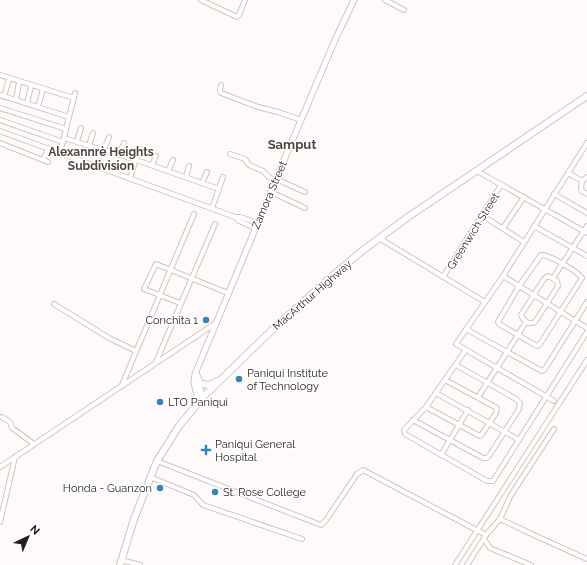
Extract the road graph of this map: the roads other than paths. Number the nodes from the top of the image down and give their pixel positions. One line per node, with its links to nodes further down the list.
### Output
1 (201, 0): 2 (street)
2 (245, 0)
3 (354, 0): 21 (main road, Zamora Street)
4 (386, 0): 5 (street); 6 (street)
5 (384, 5)
6 (404, 10)
7 (0, 75): 8 (street)
8 (9, 78): 9 (street); 13 (street)
9 (19, 82): 11 (street); 15 (street)
10 (221, 85): 21 (street)
11 (31, 86): 12 (street); 16 (street)
12 (43, 89): 17 (street); 19 (street)
13 (2, 96): 15 (street)
14 (587, 96): 47 (highway, MacArthur Highway)
15 (16, 100): 16 (street)
16 (27, 103): 17 (street)
17 (38, 107): 19 (street)
18 (0, 108): 23 (street)
19 (69, 117): 23 (street)
20 (0, 120): 27 (street)
21 (301, 120): 54 (main road, Zamora Street)
22 (81, 128): 28 (street)
23 (66, 129): 27 (street)
24 (0, 131): 33 (street)
25 (93, 133): 32 (street)
26 (109, 137): 35 (street)
27 (63, 140): 28 (street); 37 (street)
28 (77, 141): 32 (street)
29 (0, 143): 33 (street)
30 (124, 143): 40 (street)
31 (587, 143): 36 (street)
32 (90, 145): 35 (street)
33 (48, 149): 37 (street)
34 (139, 149): 42 (street)
35 (104, 150): 40 (street)
36 (582, 151): 39 (street); 49 (street)
37 (60, 153): 53 (street)
38 (230, 154): 54 (street)
39 (587, 154)
40 (120, 155): 42 (street)
41 (156, 156): 44 (street)
42 (136, 160): 44 (street); 53 (street)
43 (173, 160): 46 (street)
44 (152, 165): 46 (street)
45 (189, 166): 50 (street)
46 (168, 171): 50 (street)
47 (477, 171): 57 (street); 76 (highway, MacArthur Highway)
48 (207, 172): 56 (street)
49 (568, 173): 55 (street); 61 (street)
50 (186, 177): 56 (street)
51 (223, 177): 58 (street)
52 (587, 177): 55 (street)
53 (130, 178): 64 (street)
54 (276, 180): 59 (main road, Zamora Street); 60 (street)
55 (582, 181): 62 (street)
56 (202, 183): 58 (street)
57 (501, 185): 63 (street); 69 (street, Greenwich Street)
58 (219, 189): 64 (street)
59 (271, 192): 65 (street); 71 (main road, Zamora Street)
60 (305, 192)
61 (554, 194): 66 (street); 67 (street)
62 (587, 194)
63 (524, 197): 66 (street); 74 (street)
64 (212, 208): 71 (street)
65 (305, 208)
66 (545, 209): 72 (street); 75 (street)
67 (587, 213)
68 (194, 214): 81 (street)
69 (483, 216): 74 (street); 83 (street, Greenwich Street)
70 (215, 224): 84 (street)
71 (256, 226): 87 (main road, Zamora Street)
72 (534, 226): 77 (street); 78 (street)
73 (587, 226): 75 (street)
74 (503, 228): 77 (street)
75 (585, 232): 78 (street)
76 (379, 238): 83 (street); 111 (highway, MacArthur Highway)
77 (524, 242): 82 (street)
78 (572, 247): 79 (street); 80 (street)
79 (587, 256)
80 (562, 264): 85 (street); 86 (street); 95 (street)
81 (170, 269): 84 (street); 89 (street); 89 (street)
82 (502, 276): 86 (street); 90 (street)
83 (444, 277): 90 (street)
84 (191, 278): 87 (street); 92 (street)
85 (553, 278): 88 (street); 93 (street)
86 (519, 286): 88 (street); 102 (street)
87 (228, 293): 98 (main road, Zamora Street)
88 (534, 295): 93 (street); 97 (street)
89 (160, 296): 92 (street); 103 (street)
90 (485, 302): 100 (street)
91 (587, 302): 96 (street)
92 (180, 303): 107 (street)
93 (547, 303): 95 (street); 97 (street)
94 (54, 304): 103 (street)
95 (561, 312): 96 (street); 102 (street)
96 (575, 321): 99 (street); 105 (street)
97 (526, 322): 102 (street)
98 (216, 323): 107 (street); 110 (main road, Zamora Street)
99 (587, 328)
100 (466, 329): 104 (street); 105 (street)
101 (587, 332): 117 (street)
102 (517, 336): 105 (street)
103 (136, 351): 114 (street)
104 (465, 351): 108 (street); 109 (street)
105 (507, 352): 109 (street)
106 (587, 360): 138 (street)
107 (156, 363): 114 (street)
108 (456, 365): 112 (street); 113 (street)
109 (496, 368): 113 (street); 117 (street)
110 (196, 374): 111 (highway); 118 (main road)
111 (225, 376): 118 (highway, MacArthur Highway)
112 (445, 380): 115 (street); 116 (street)
113 (486, 383): 116 (street); 127 (street)
114 (122, 385): 130 (street)
115 (436, 393): 120 (street); 121 (street)
116 (478, 397): 124 (street)
117 (546, 397): 119 (street); 129 (street)
118 (201, 400): 133 (highway, MacArthur Highway)
119 (554, 401)
120 (426, 407): 123 (street); 125 (street)
121 (468, 410): 124 (street); 125 (street)
122 (2, 417): 130 (street)
123 (413, 420): 128 (street); 131 (street)
124 (490, 423): 125 (street); 127 (street)
125 (459, 425): 128 (street)
126 (554, 429): 136 (street)
127 (504, 430): 128 (street); 129 (street)
128 (450, 440): 131 (street)
129 (519, 440): 131 (street)
130 (34, 444): 132 (street)
131 (441, 455)
132 (15, 456): 134 (street); 137 (street)
133 (157, 461): 135 (highway, MacArthur Highway); 138 (street)
134 (0, 467)
135 (150, 477): 140 (street); 143 (highway, MacArthur Highway)
136 (500, 518): 139 (street); 142 (street)
137 (0, 522)
138 (478, 531): 139 (street); 145 (street)
139 (486, 535): 141 (street)
140 (302, 539)
141 (484, 540): 146 (street); 147 (street)
142 (587, 559)
143 (121, 562): 144 (street)
144 (140, 565)
145 (455, 565)
146 (467, 565)
147 (531, 565)

